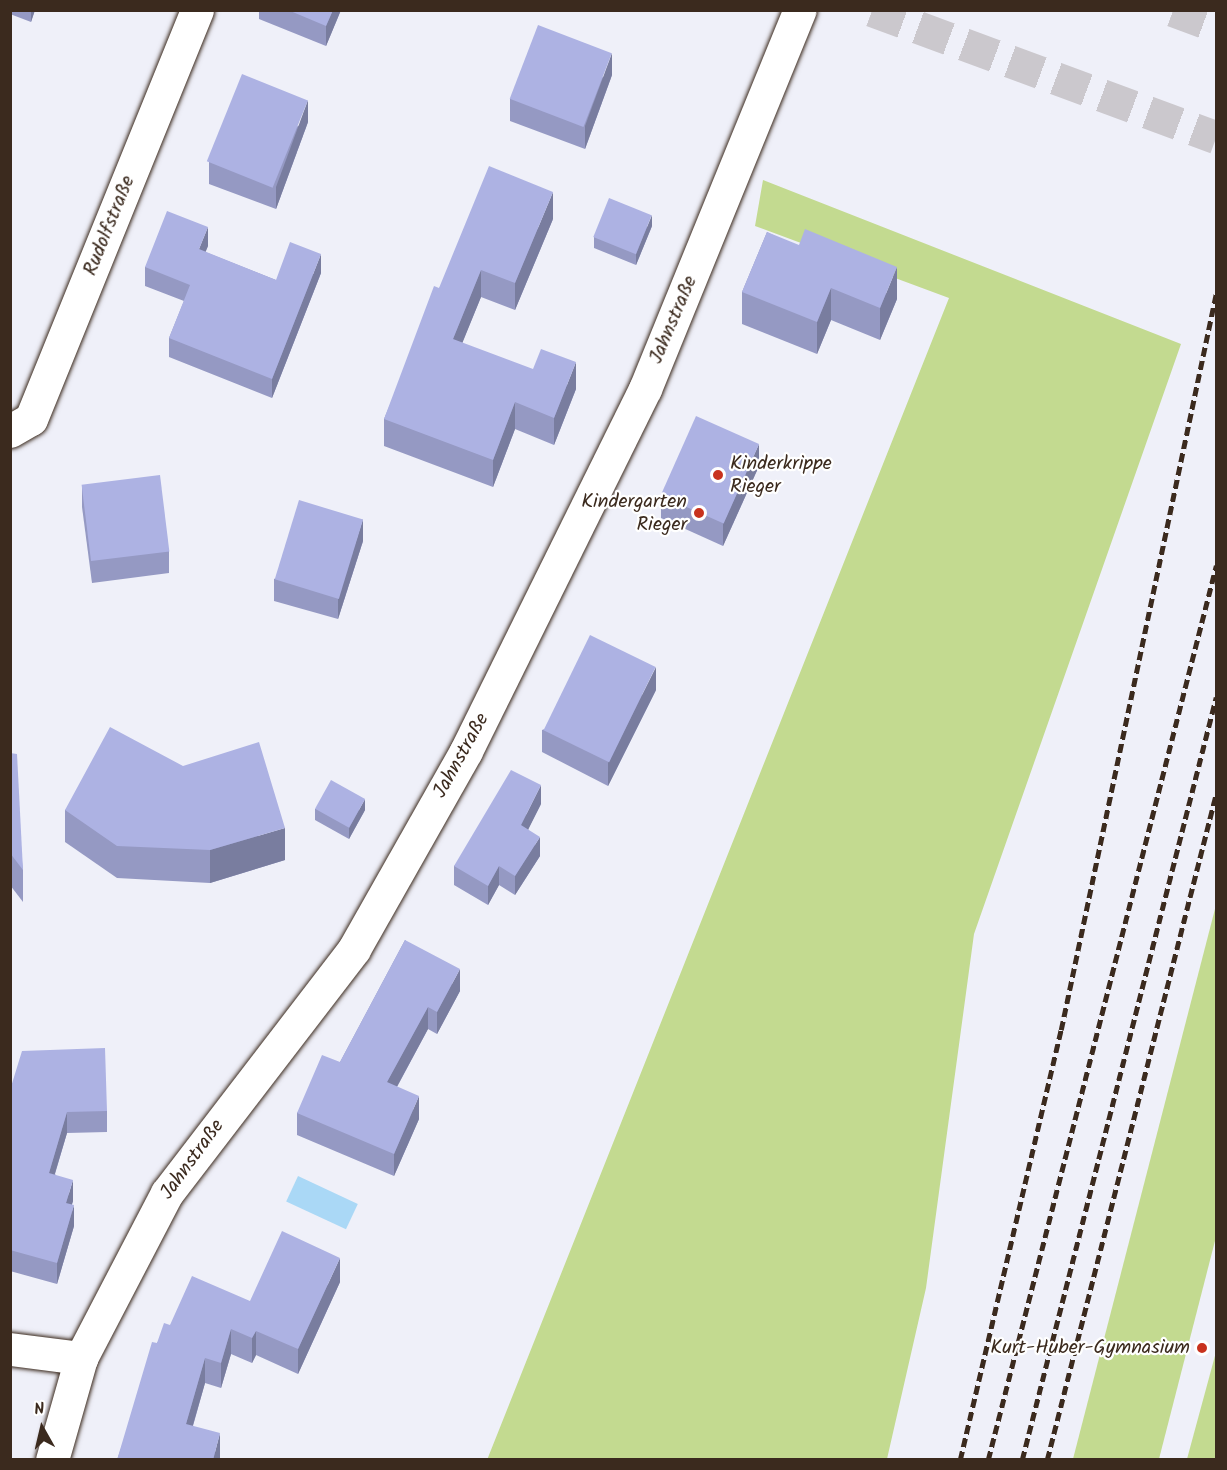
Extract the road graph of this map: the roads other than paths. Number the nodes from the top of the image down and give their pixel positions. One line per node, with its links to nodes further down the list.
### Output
1 (197, 10): 3 (street, Rudolfstraße)
2 (800, 10): 5 (street, Jahnstraße)
3 (10, 431)
4 (10, 1349): 5 (street)
5 (81, 1358): 6 (street, Jahnstraße)
6 (52, 1460)

